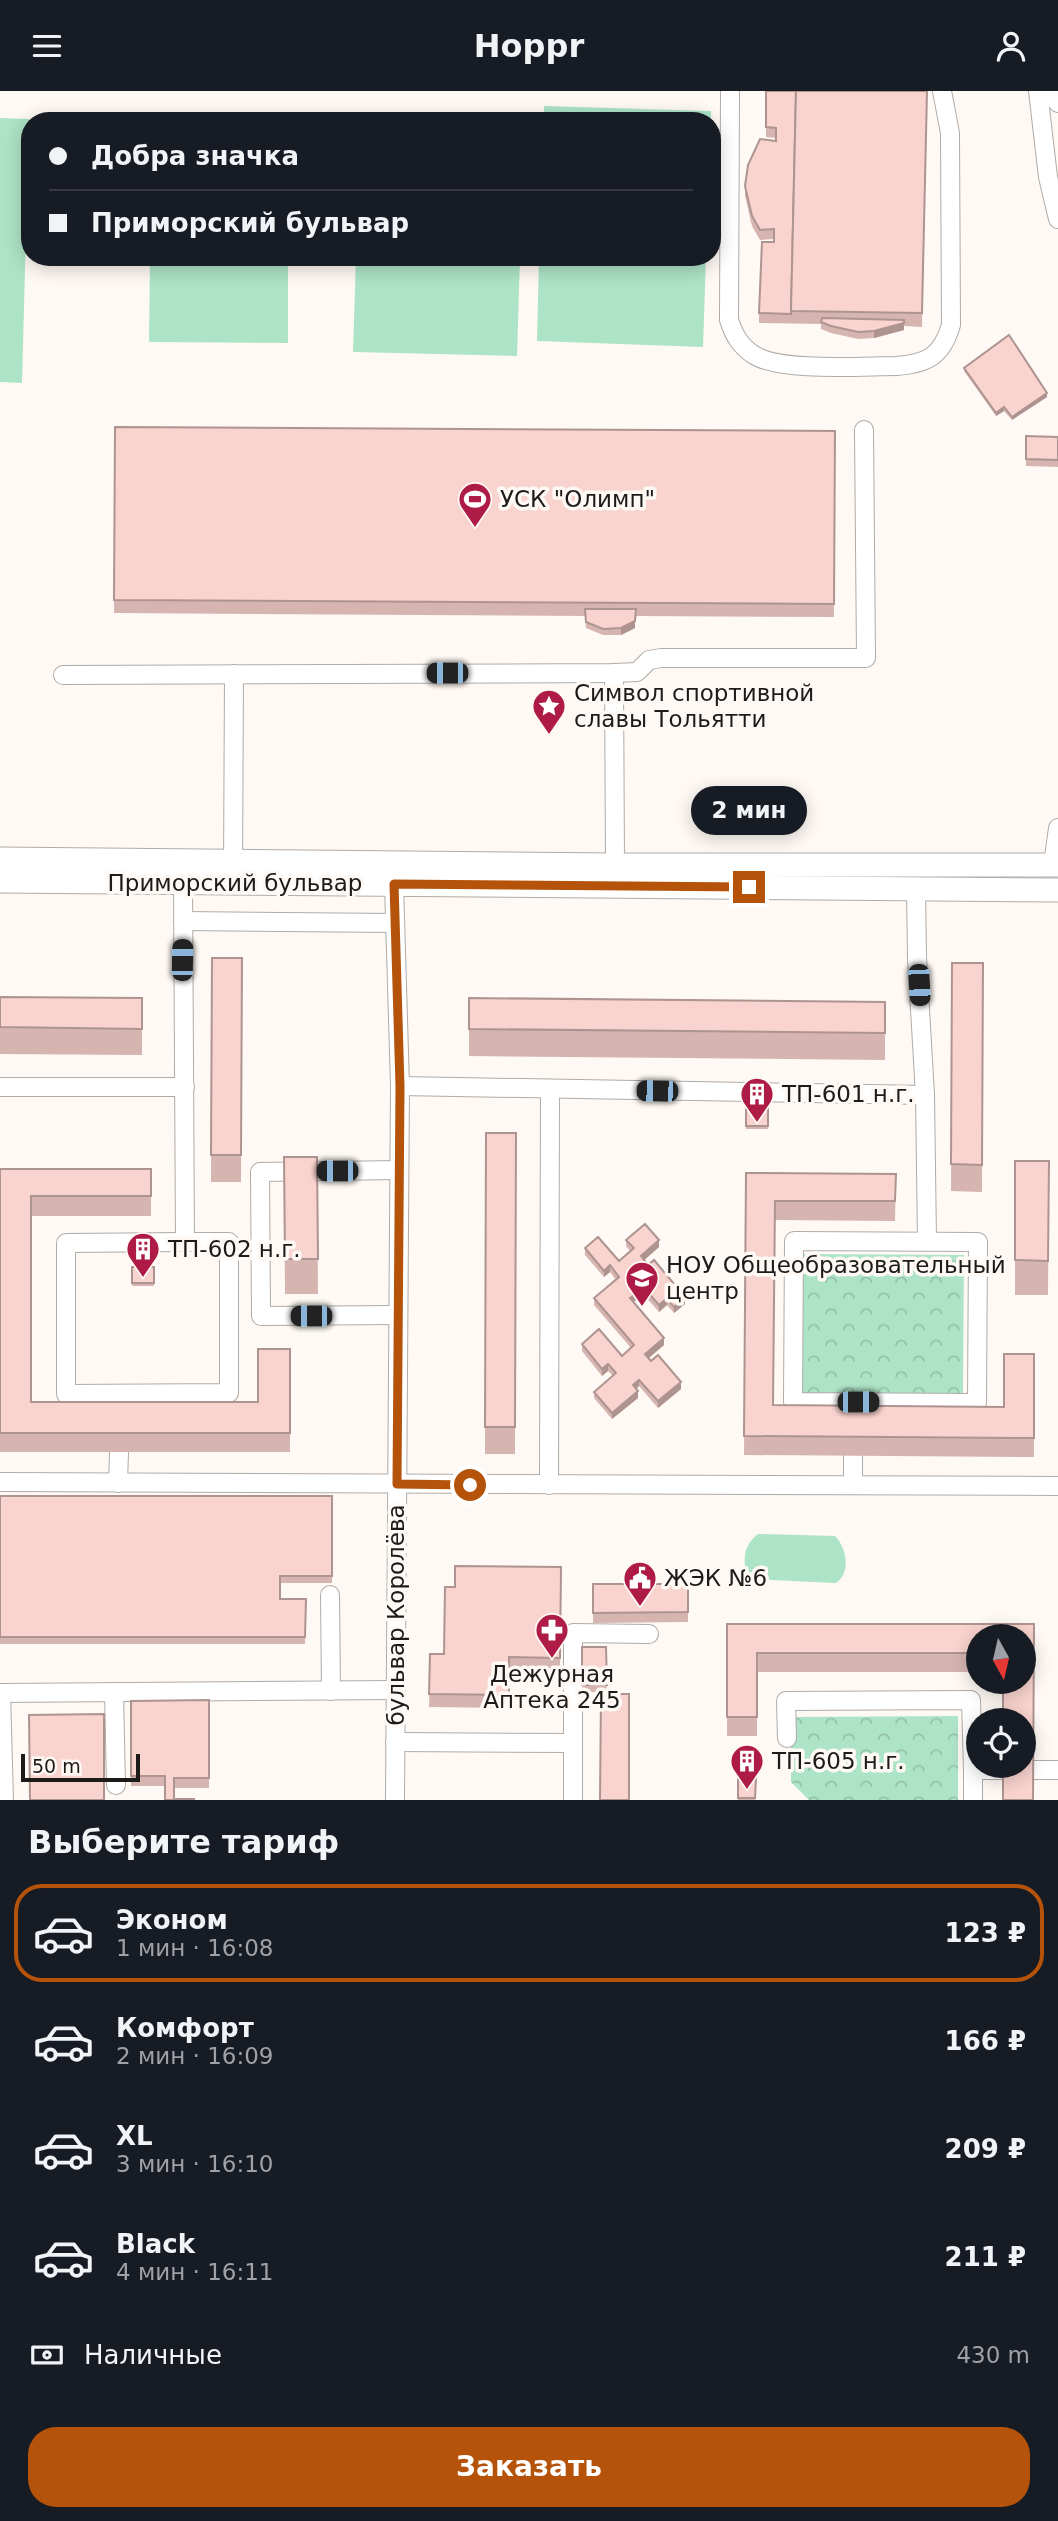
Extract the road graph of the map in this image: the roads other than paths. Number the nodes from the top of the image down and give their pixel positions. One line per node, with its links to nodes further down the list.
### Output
1 (730, 91): 2 (street)
2 (942, 91)
3 (1038, 91): 6 (street)
4 (1046, 91): 5 (street)
5 (1058, 103)
6 (1058, 219)
7 (864, 430): 8 (street)
8 (614, 673): 9 (street); 13 (street)
9 (234, 674): 10 (street); 15 (street)
10 (63, 675)
11 (1058, 828): 14 (street)
12 (0, 859): 15 (main road)
13 (615, 865): 14 (main road); 15 (main road)
14 (1055, 865)
15 (233, 873): 17 (main road, Приморский бульвар); 18 (main road, Приморский бульвар)
16 (0, 881): 17 (main road, Приморский бульвар)
17 (183, 883): 21 (street)
18 (394, 884): 19 (main road, Приморский бульвар); 22 (street, бульвар Королёва)
19 (916, 889): 20 (main road, Приморский бульвар); 27 (street)
20 (1055, 890)
21 (183, 921): 22 (street); 25 (street)
22 (395, 923): 23 (street, бульвар Королёва)
23 (400, 1086): 26 (street); 28 (street, бульвар Королёва)
24 (0, 1087): 25 (street)
25 (185, 1087): 30 (street)
26 (550, 1089): 27 (street); 39 (street)
27 (925, 1095): 29 (street)
28 (399, 1170): 31 (street, бульвар Королёва); 31 (street)
29 (927, 1241): 32 (street); 32 (street)
30 (184, 1242): 30 (street)
31 (398, 1315): 38 (street, бульвар Королёва)
32 (854, 1402): 33 (street)
33 (853, 1424)
34 (119, 1453): 37 (street)
35 (853, 1455): 40 (street)
36 (0, 1482): 37 (street)
37 (118, 1483): 38 (street)
38 (397, 1484): 39 (street); 44 (street, бульвар Королёва)
39 (549, 1485): 40 (street)
40 (853, 1485): 41 (street)
41 (1058, 1486)
42 (330, 1595): 45 (street)
43 (649, 1633): 51 (street)
44 (396, 1690): 45 (street); 50 (street, бульвар Королёва)
45 (331, 1691): 46 (street)
46 (114, 1692): 47 (street); 55 (street)
47 (1, 1693): 56 (street)
48 (971, 1708): 49 (street)
49 (787, 1738)
50 (395, 1742): 51 (street); 57 (street, бульвар Королёва)
51 (573, 1743): 58 (street)
52 (1036, 1770): 53 (street)
53 (1058, 1770)
54 (973, 1778): 59 (street)
55 (116, 1785)
56 (4, 1800)
57 (395, 1800)
58 (573, 1800)
59 (973, 1800)

